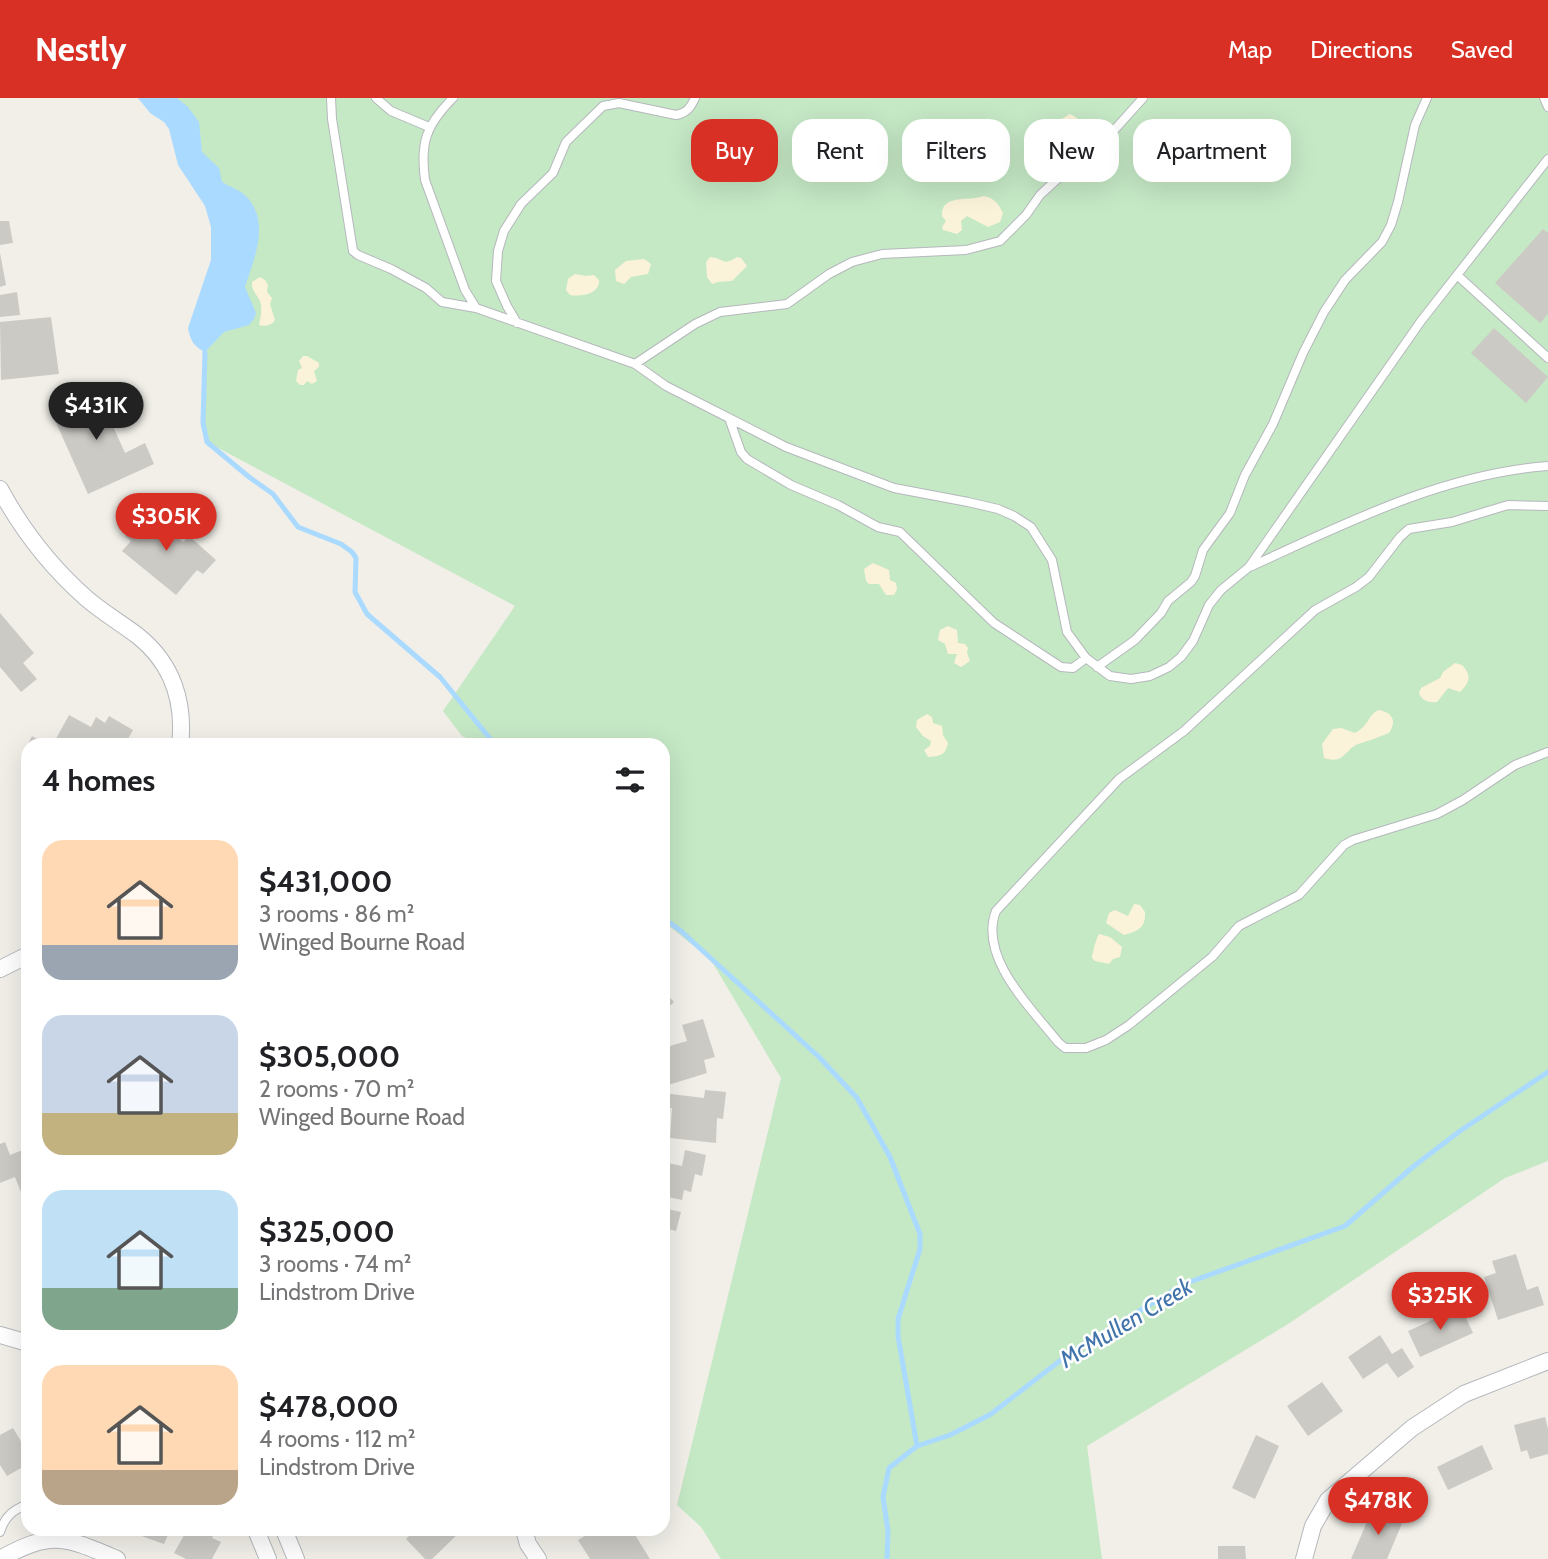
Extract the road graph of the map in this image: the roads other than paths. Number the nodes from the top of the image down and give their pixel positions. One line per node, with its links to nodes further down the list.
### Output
1 (331, 98): 12 (lane)
2 (376, 98): 9 (lane)
3 (453, 98): 9 (lane)
4 (695, 98): 13 (lane)
5 (1143, 98): 15 (lane)
6 (1427, 98): 22 (lane)
7 (1544, 98): 8 (lane)
8 (1548, 107)
9 (429, 127): 12 (lane)
10 (1548, 159): 11 (lane)
11 (1457, 275): 14 (lane); 20 (lane)
12 (476, 308): 13 (lane)
13 (517, 323): 15 (lane)
14 (1548, 358)
15 (635, 364): 16 (lane)
16 (729, 418): 21 (lane); 21 (lane)
17 (1548, 466): 20 (lane)
18 (0, 489): 23 (street)
19 (1548, 506): 24 (lane)
20 (1250, 567): 22 (lane)
21 (1086, 657): 22 (lane)
22 (1097, 667)
23 (180, 738)
24 (1548, 752)
25 (21, 958): 26 (street)
26 (0, 969)
27 (0, 1335): 28 (street)
28 (21, 1341)
29 (1548, 1361): 40 (street)
30 (21, 1507): 31 (lane)
31 (0, 1532)
32 (258, 1536): 37 (street)
33 (286, 1536): 38 (street)
34 (526, 1536): 39 (street)
35 (1, 1554): 36 (street)
36 (117, 1559)
37 (268, 1559)
38 (296, 1559)
39 (538, 1559)
40 (1304, 1559)

